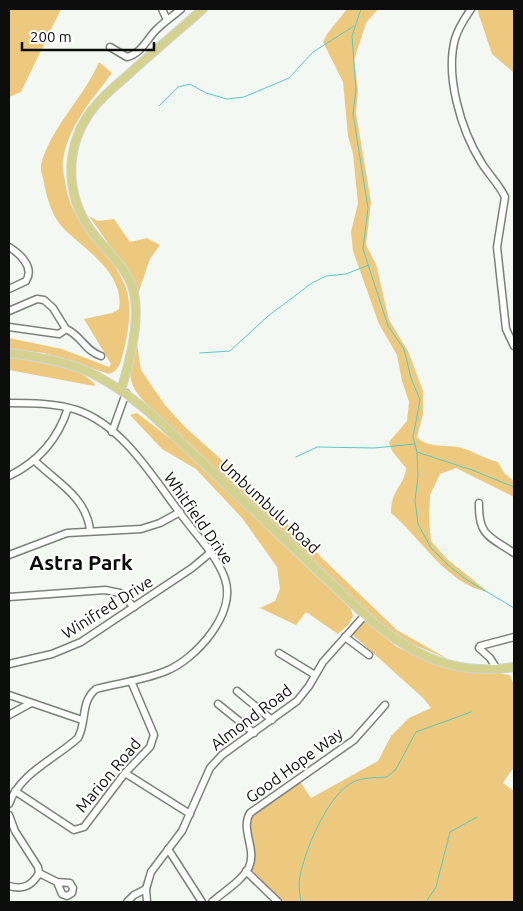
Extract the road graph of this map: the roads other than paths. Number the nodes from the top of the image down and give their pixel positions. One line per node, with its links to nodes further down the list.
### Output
1 (162, 9): 5 (street)
2 (181, 9): 5 (street)
3 (203, 9): 15 (main road)
4 (471, 9): 12 (street)
5 (168, 20): 6 (street)
6 (110, 47)
7 (9, 247): 8 (street)
8 (9, 289)
9 (9, 311): 11 (street)
10 (9, 327): 11 (street)
11 (66, 329): 14 (street)
12 (514, 346)
13 (9, 354): 15 (main road, Umbumbulu Road)
14 (101, 356)
15 (124, 392): 18 (street); 29 (main road, Umbumbulu Road)
16 (9, 403): 17 (street, Whitfield Drive)
17 (68, 408): 18 (street, Whitfield Drive); 19 (street)
18 (112, 432): 22 (street, Whitfield Drive)
19 (35, 461): 20 (street); 23 (street)
20 (9, 476)
21 (479, 503): 25 (street)
22 (180, 512): 23 (street); 24 (street, Whitfield Drive)
23 (90, 530): 26 (street)
24 (210, 553): 28 (street, Winifred Drive); 38 (street, Whitfield Drive)
25 (514, 553)
26 (9, 555)
27 (9, 597): 28 (street)
28 (134, 607): 34 (street, Winifred Drive)
29 (365, 615): 30 (street, Almond Road); 36 (main road, Umbumbulu Road)
30 (346, 637): 33 (street); 37 (street, Almond Road)
31 (514, 637): 36 (street)
32 (279, 654): 37 (street)
33 (369, 655)
34 (9, 664)
35 (514, 667): 36 (main road, Umbumbulu Road)
36 (497, 670)
37 (315, 675): 46 (street, Almond Road)
38 (131, 681): 45 (street, Whitfield Drive); 48 (street, Marion Road)
39 (237, 691): 46 (street)
40 (9, 695): 41 (street)
41 (31, 703): 44 (street); 45 (street)
42 (218, 704): 47 (street)
43 (386, 705): 54 (street, Good Hope Way)
44 (9, 715)
45 (82, 720): 49 (street, Whitfield Drive)
46 (272, 720): 47 (street, Almond Road)
47 (254, 733): 51 (street, Almond Road)
48 (125, 772): 49 (street, Marion Road); 51 (street)
49 (12, 794): 50 (street)
50 (9, 804)
51 (190, 814): 53 (street, Almond Road)
52 (9, 815): 55 (street)
53 (168, 849): 58 (street, Almond Road); 61 (street)
54 (246, 871): 62 (street); 63 (street)
55 (39, 872): 56 (street); 57 (street)
56 (57, 882)
57 (9, 886)
58 (146, 889): 59 (street); 60 (street, Almond Road)
59 (127, 902)
60 (148, 902)
61 (202, 902)
62 (212, 902)
63 (278, 902)

